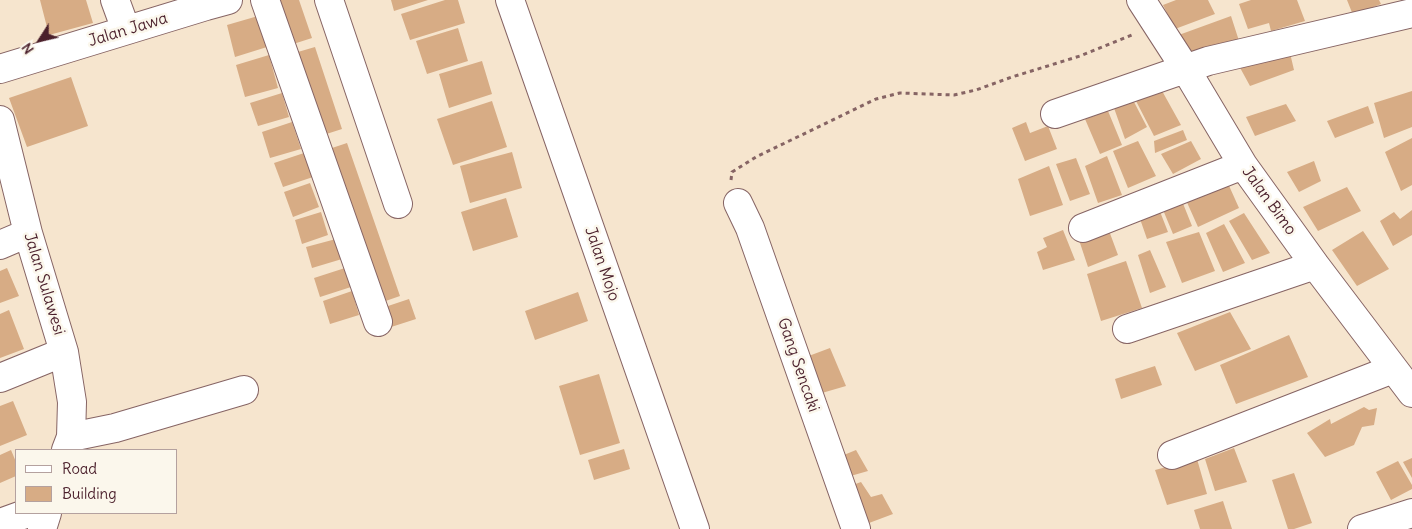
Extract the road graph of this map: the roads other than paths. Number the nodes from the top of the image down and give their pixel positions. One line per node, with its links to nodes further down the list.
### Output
1 (115, 0): 8 (street)
2 (228, 0): 8 (street, Jalan Jawa)
3 (265, 0): 20 (street)
4 (329, 0): 15 (street)
5 (510, 0): 34 (street, Jalan Mojo)
6 (1141, 0): 9 (street, Jalan Bimo)
7 (1412, 13): 9 (street)
8 (126, 30): 10 (street, Jalan Jawa)
9 (1185, 68): 11 (street); 13 (street, Jalan Bimo)
10 (0, 69)
11 (1055, 114)
12 (0, 120): 17 (street, Jalan Sulawesi)
13 (1243, 165): 16 (street); 19 (street, Jalan Bimo)
14 (738, 203): 35 (street, Gang Sencaki)
15 (398, 204)
16 (1083, 228)
17 (28, 233): 18 (street); 22 (street, Jalan Sulawesi)
18 (0, 245)
19 (1316, 265): 21 (street); 23 (street, Jalan Bimo)
20 (378, 322)
21 (1127, 328)
22 (64, 352): 24 (street); 27 (street, Jalan Sulawesi)
23 (1393, 369): 26 (street, Jalan Bimo); 28 (street)
24 (0, 378)
25 (244, 390): 27 (street)
26 (1412, 393)
27 (69, 444)
28 (1172, 455)
29 (1412, 513): 36 (street)
30 (25, 514): 32 (street)
31 (47, 514): 33 (street)
32 (0, 523)
33 (42, 529)
34 (695, 529)
35 (856, 529)
36 (1362, 529)

